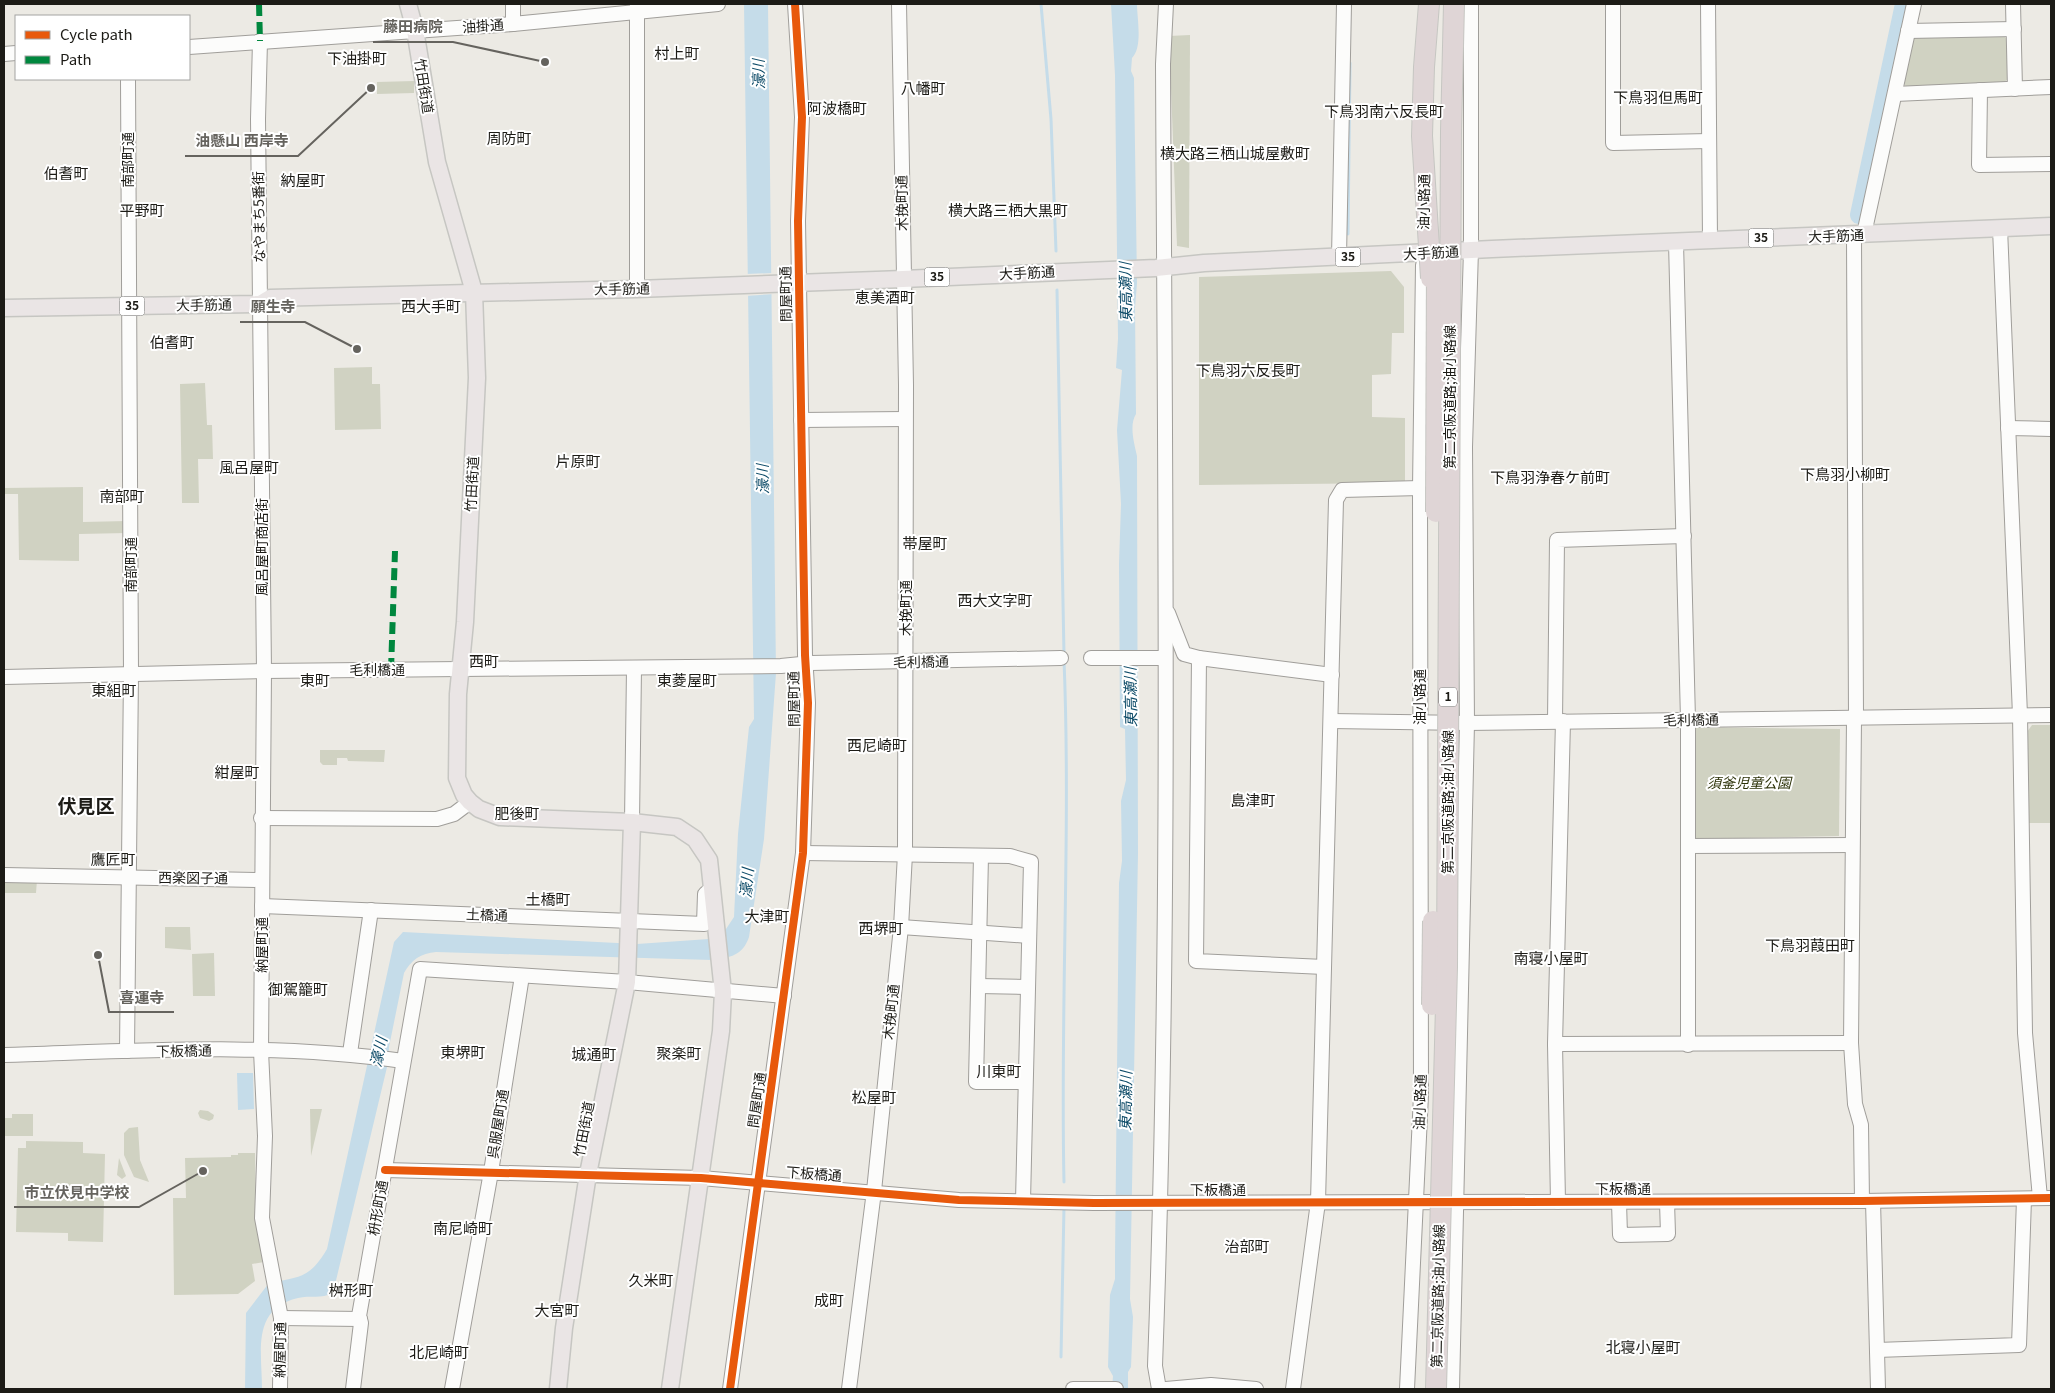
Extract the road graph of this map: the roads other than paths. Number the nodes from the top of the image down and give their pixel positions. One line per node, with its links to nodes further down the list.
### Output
1 (408, 4): 20 (main road, 竹田街道)
2 (513, 4): 18 (street)
3 (718, 4): 17 (street, 油掛通)
4 (795, 4): 41 (street, 問屋町通)
5 (899, 4): 40 (street, 木挽町通)
6 (1166, 4): 39 (street)
7 (1344, 4): 38 (street)
8 (1427, 4): 37 (street, 油小路通); 47 (highway, bridge)
9 (1441, 4): 47 (highway, 第二京阪道路;油小路線 / 1, bridge)
10 (1454, 4): 47 (highway, 第二京阪道路;油小路線 / 1, bridge)
11 (1466, 4): 47 (highway, bridge)
12 (1471, 4): 36 (street)
13 (1613, 4): 29 (street)
14 (1708, 4): 29 (street)
15 (1914, 4): 21 (street)
16 (2013, 4): 19 (street)
17 (637, 8): 18 (street, 油掛通); 42 (street)
18 (513, 24): 20 (street, 油掛通)
19 (2014, 29): 21 (street); 26 (street)
20 (415, 30): 22 (street, 油掛通); 43 (main road, 竹田街道)
21 (1908, 31): 28 (street)
22 (260, 41): 23 (street, 油掛通); 44 (street, なやまち5番街)
23 (190, 46)
24 (128, 80): 45 (street, 南部町通)
25 (2051, 87): 26 (street)
26 (2015, 89): 27 (street)
27 (1980, 90): 28 (street); 30 (street)
28 (1895, 94): 33 (street)
29 (1709, 141): 34 (street)
30 (2051, 164)
31 (2051, 226): 32 (main road, 大手筋通 / 35)
32 (2000, 228): 33 (main road, 大手筋通 / 35); 50 (street)
33 (1859, 235): 34 (main road, 大手筋通 / 35); 69 (street)
34 (1710, 240): 35 (main road, 大手筋通 / 35)
35 (1676, 242): 36 (main road, 大手筋通 / 35); 53 (street)
36 (1471, 250): 37 (main road, 大手筋通 / 35); 74 (street)
37 (1423, 253): 38 (main road, 大手筋通 / 35); 52 (street, 油小路通)
38 (1339, 257): 39 (main road, 大手筋通 / 35)
39 (1160, 268): 40 (main road, 大手筋通 / 35); 54 (street)
40 (903, 279): 41 (main road, 大手筋通 / 35); 49 (street, 木挽町通)
41 (799, 283): 42 (main road, 大手筋通 / 35); 48 (street, 問屋町通)
42 (637, 289): 43 (main road, 大手筋通 / 35)
43 (474, 292): 44 (main road, 大手筋通 / 35); 62 (main road, 竹田街道)
44 (260, 304): 45 (main road, 大手筋通 / 35); 63 (street, 風呂屋町商店街)
45 (129, 306): 46 (main road, 大手筋通 / 35); 64 (street, 南部町通)
46 (4, 308)
47 (1444, 330): 144 (highway, 第二京阪道路;油小路線 / 1, bridge); 145 (highway, 第二京阪道路;油小路線 / 1, bridge)
48 (801, 420): 49 (street); 60 (street, 問屋町通)
49 (905, 420): 59 (street, 木挽町通)
50 (2008, 428): 51 (street); 67 (street)
51 (2051, 428)
52 (1420, 488): 65 (street); 73 (street, 油小路通)
53 (1684, 536): 71 (street); 72 (street)
54 (1166, 608): 57 (street); 58 (street)
55 (1061, 658): 59 (street, 毛利橋通)
56 (1094, 658): 57 (street)
57 (1162, 658): 125 (street)
58 (1199, 658): 65 (street); 93 (street)
59 (905, 662): 60 (street, 毛利橋通); 81 (street, 木挽町通)
60 (806, 664): 61 (street, 毛利橋通); 80 (street, 問屋町通)
61 (634, 668): 62 (street, 毛利橋通); 77 (street)
62 (461, 669): 63 (street, 毛利橋通); 75 (main road, 竹田街道)
63 (264, 671): 64 (street, 毛利橋通); 76 (street, 納屋町通)
64 (131, 673): 66 (street, 毛利橋通); 84 (street, 南部町通)
65 (1332, 675): 70 (street)
66 (4, 677)
67 (2020, 715): 68 (street, 毛利橋通); 69 (street, 毛利橋通); 115 (street)
68 (2051, 715)
69 (1855, 719): 71 (street, 毛利橋通); 78 (street)
70 (1331, 720): 73 (street, 毛利橋通); 93 (street)
71 (1688, 720): 72 (street, 毛利橋通); 79 (street)
72 (1559, 721): 74 (street, 毛利橋通); 101 (street)
73 (1420, 722): 74 (street, 毛利橋通); 120 (street, 油小路通)
74 (1466, 723): 121 (street)
75 (470, 802): 76 (street); 77 (main road)
76 (262, 818): 85 (street, 納屋町通)
77 (632, 822): 86 (main road); 89 (main road, 竹田街道)
78 (1852, 844): 79 (street); 100 (street)
79 (1688, 846): 102 (street)
80 (803, 853): 81 (street); 99 (street, 問屋町通)
81 (904, 856): 82 (street); 90 (street, 木挽町通)
82 (981, 856): 91 (street); 92 (street)
83 (4, 875): 84 (street, 西楽図子通)
84 (129, 877): 85 (street, 西楽図子通); 104 (street, 南部町通)
85 (262, 880): 87 (street, 納屋町通)
86 (712, 888): 89 (street, 土橋通); 98 (main road)
87 (262, 906): 88 (street, 土橋通); 103 (street, 納屋町通)
88 (371, 910): 89 (street, 土橋通); 106 (street)
89 (629, 920): 95 (main road, 竹田街道)
90 (901, 927): 91 (street); 114 (street, 木挽町通)
91 (980, 932): 92 (street); 96 (street)
92 (1029, 936): 97 (street)
93 (1324, 967): 119 (street)
94 (522, 976): 95 (street); 107 (street, 枡形町通); 110 (street, 呉服屋町通)
95 (627, 982): 98 (street); 111 (main road, 竹田街道)
96 (979, 986): 97 (street); 108 (street)
97 (1026, 987): 108 (street)
98 (723, 992): 99 (street); 112 (main road)
99 (784, 996): 113 (street, 問屋町通)
100 (1851, 1043): 102 (street); 118 (street)
101 (1555, 1044): 102 (street); 122 (street)
102 (1688, 1045)
103 (261, 1051): 104 (street, 下板橋通); 106 (street, 下板橋通); 126 (street, 納屋町通)
104 (127, 1052): 105 (street, 下板橋通)
105 (4, 1054)
106 (357, 1054): 107 (street, 下板橋通)
107 (397, 1060): 109 (street, 枡形町通)
108 (1025, 1082): 117 (street)
109 (385, 1170): 110 (street, 下板橋通); 127 (street, 枡形町通)
110 (491, 1172): 111 (street, 下板橋通); 131 (street, 呉服屋町通)
111 (588, 1174): 112 (street, 下板橋通); 132 (main road, 竹田街道)
112 (701, 1178): 113 (street, 下板橋通); 133 (main road)
113 (759, 1182): 114 (street, 下板橋通); 134 (street, 問屋町通)
114 (874, 1191): 117 (street, 下板橋通); 135 (street, 木挽町通)
115 (2046, 1198): 116 (street, 下板橋通)
116 (2024, 1199): 118 (street, 下板橋通); 128 (street)
117 (1023, 1201): 125 (street, 下板橋通)
118 (1868, 1201): 124 (street, 下板橋通); 128 (street)
119 (1318, 1202): 120 (street, 下板橋通); 125 (street, 下板橋通); 142 (street)
120 (1415, 1202): 121 (street, 下板橋通); 143 (street, 油小路通)
121 (1458, 1202): 122 (street, 下板橋通); 146 (street)
122 (1558, 1202): 123 (street, 下板橋通)
123 (1619, 1202): 124 (street, 下板橋通); 124 (street)
124 (1667, 1202)
125 (1160, 1203): 139 (street)
126 (281, 1314): 127 (street); 129 (street, 納屋町通)
127 (360, 1319): 130 (street, 枡形町通)
128 (1878, 1350): 147 (street)
129 (280, 1389)
130 (353, 1389)
131 (452, 1389)
132 (558, 1389)
133 (670, 1389)
134 (730, 1389)
135 (849, 1389)
136 (1073, 1389): 137 (street)
137 (1088, 1389): 138 (street)
138 (1116, 1389)
139 (1159, 1389)
140 (1166, 1389): 141 (street)
141 (1256, 1389)
142 (1293, 1389)
143 (1407, 1389)
144 (1425, 1389)
145 (1436, 1389)
146 (1452, 1389)
147 (1878, 1389)

